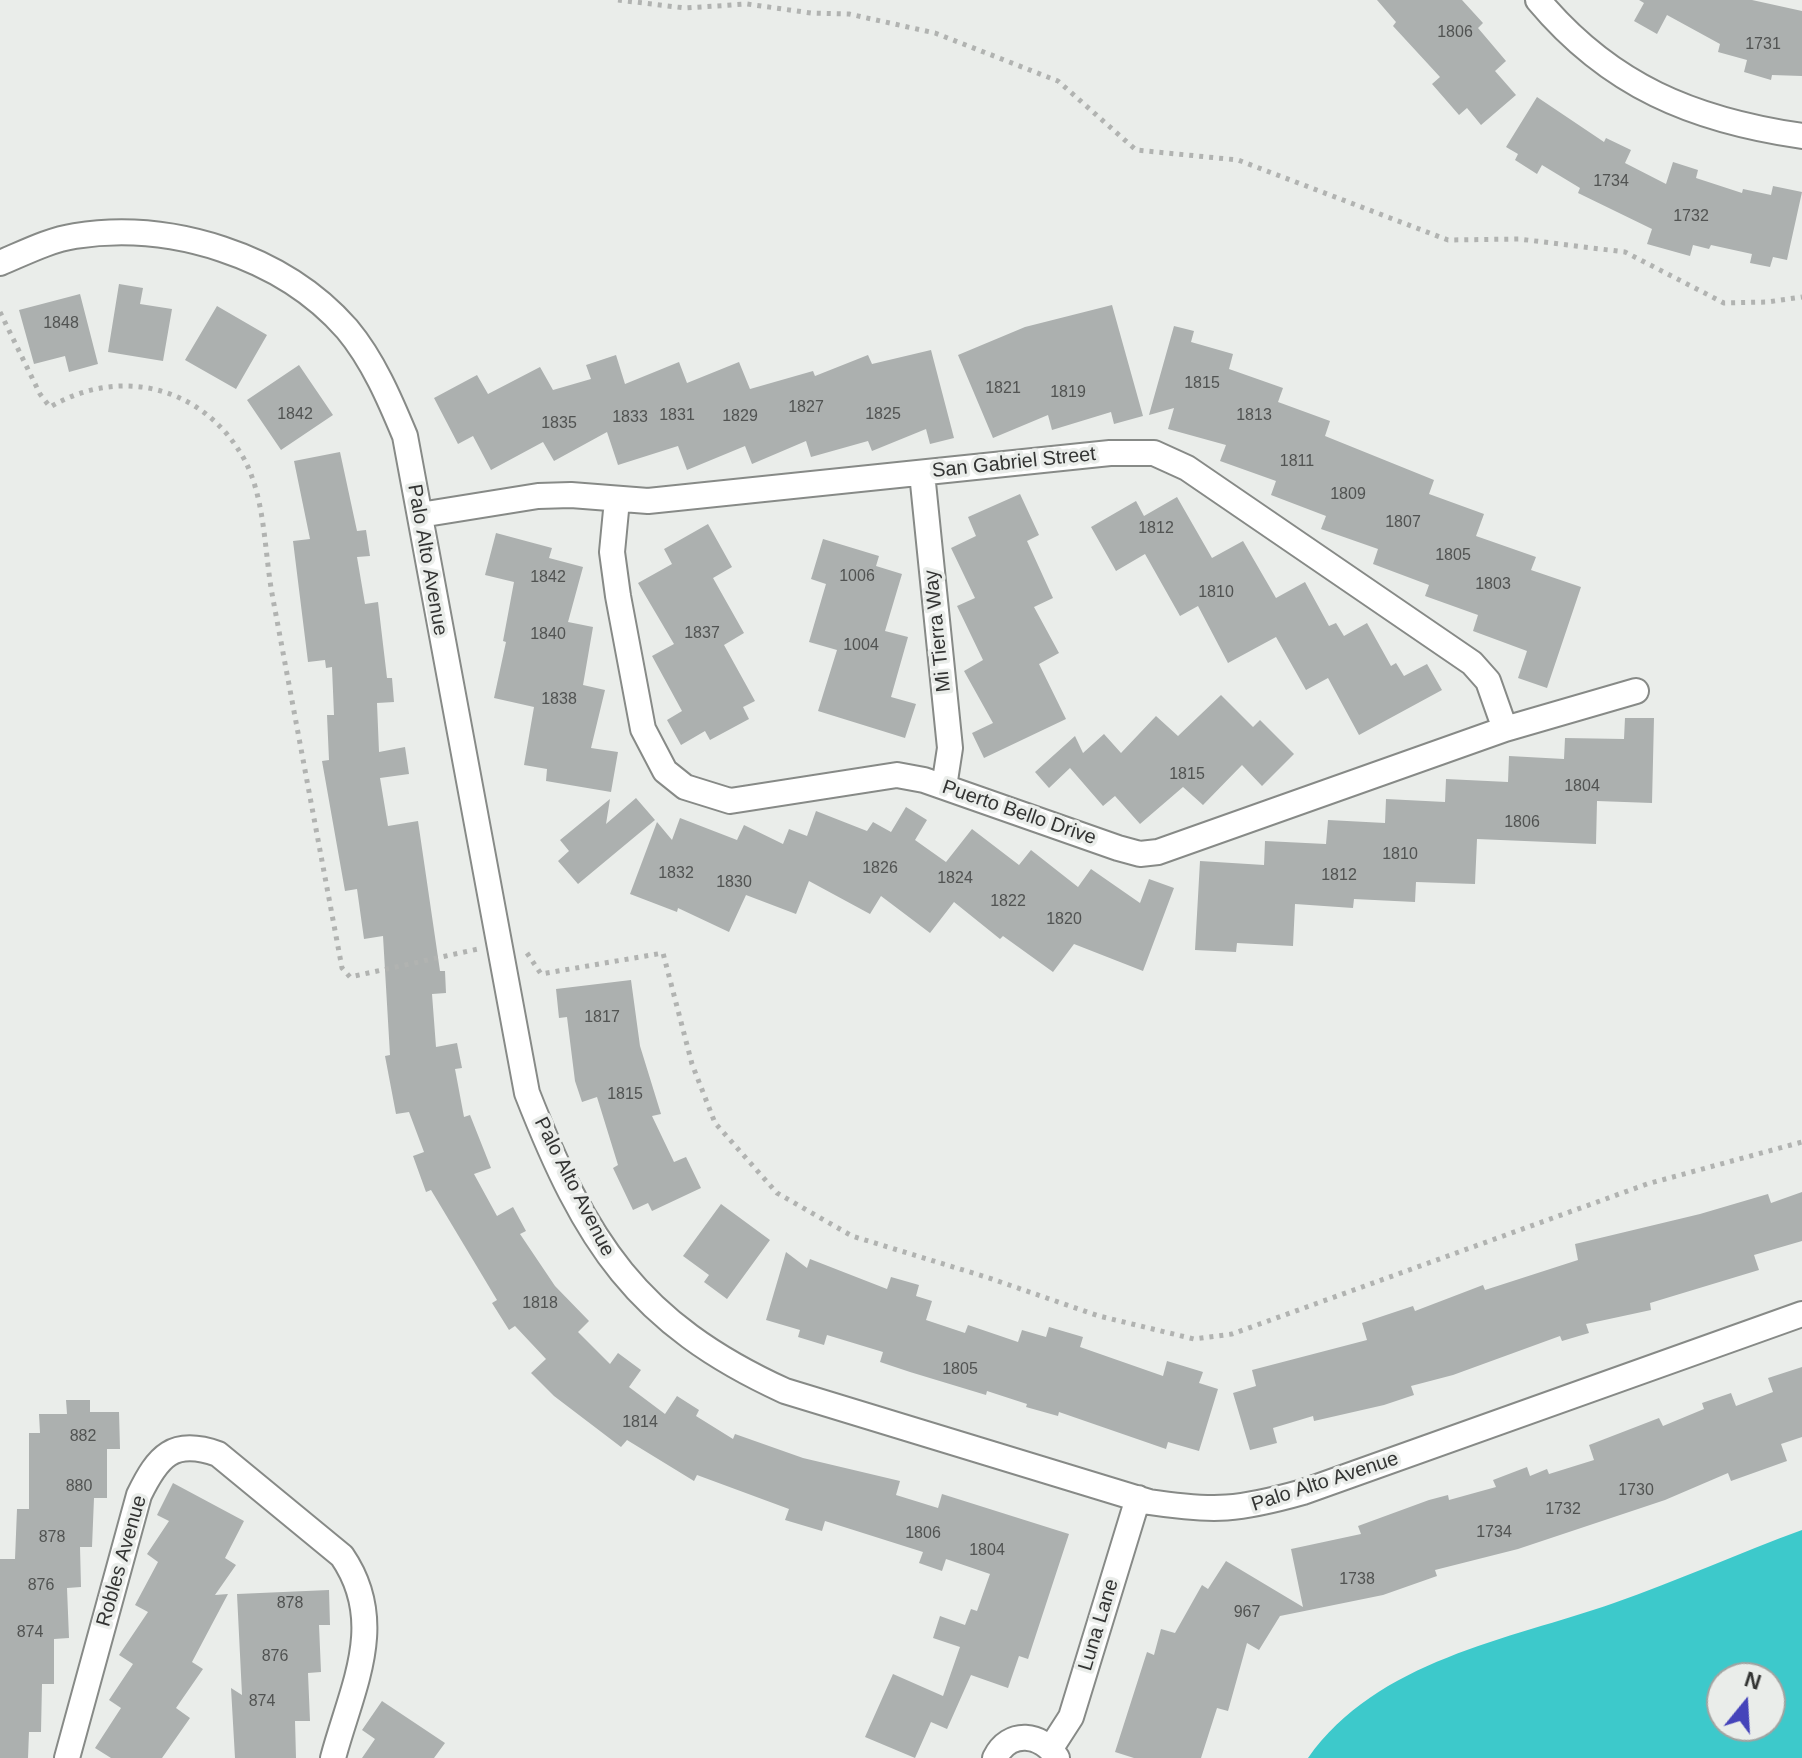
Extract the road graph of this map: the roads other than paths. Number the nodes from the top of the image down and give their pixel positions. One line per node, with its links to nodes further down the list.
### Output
1 (1538, 0): 2 (street)
2 (1802, 136)
3 (0, 263): 6 (street, Palo Alto Avenue)
4 (922, 473): 5 (street, San Gabriel Street); 8 (street, San Gabriel Street); 9 (street, Mi Tierra Way)
5 (617, 500): 6 (street, San Gabriel Street); 9 (street, Puerto Bello Drive)
6 (420, 515): 11 (street, Palo Alto Avenue)
7 (1636, 691): 8 (street, Puerto Bello Drive)
8 (1505, 729): 9 (street, Puerto Bello Drive)
9 (944, 787)
10 (1802, 1314): 11 (street, Palo Alto Avenue)
11 (1138, 1498): 12 (street, Luna Lane)
12 (1054, 1753): 15 (street, Luna Lane)
13 (67, 1758): 14 (street, Robles Avenue)
14 (333, 1758)
15 (995, 1758)

